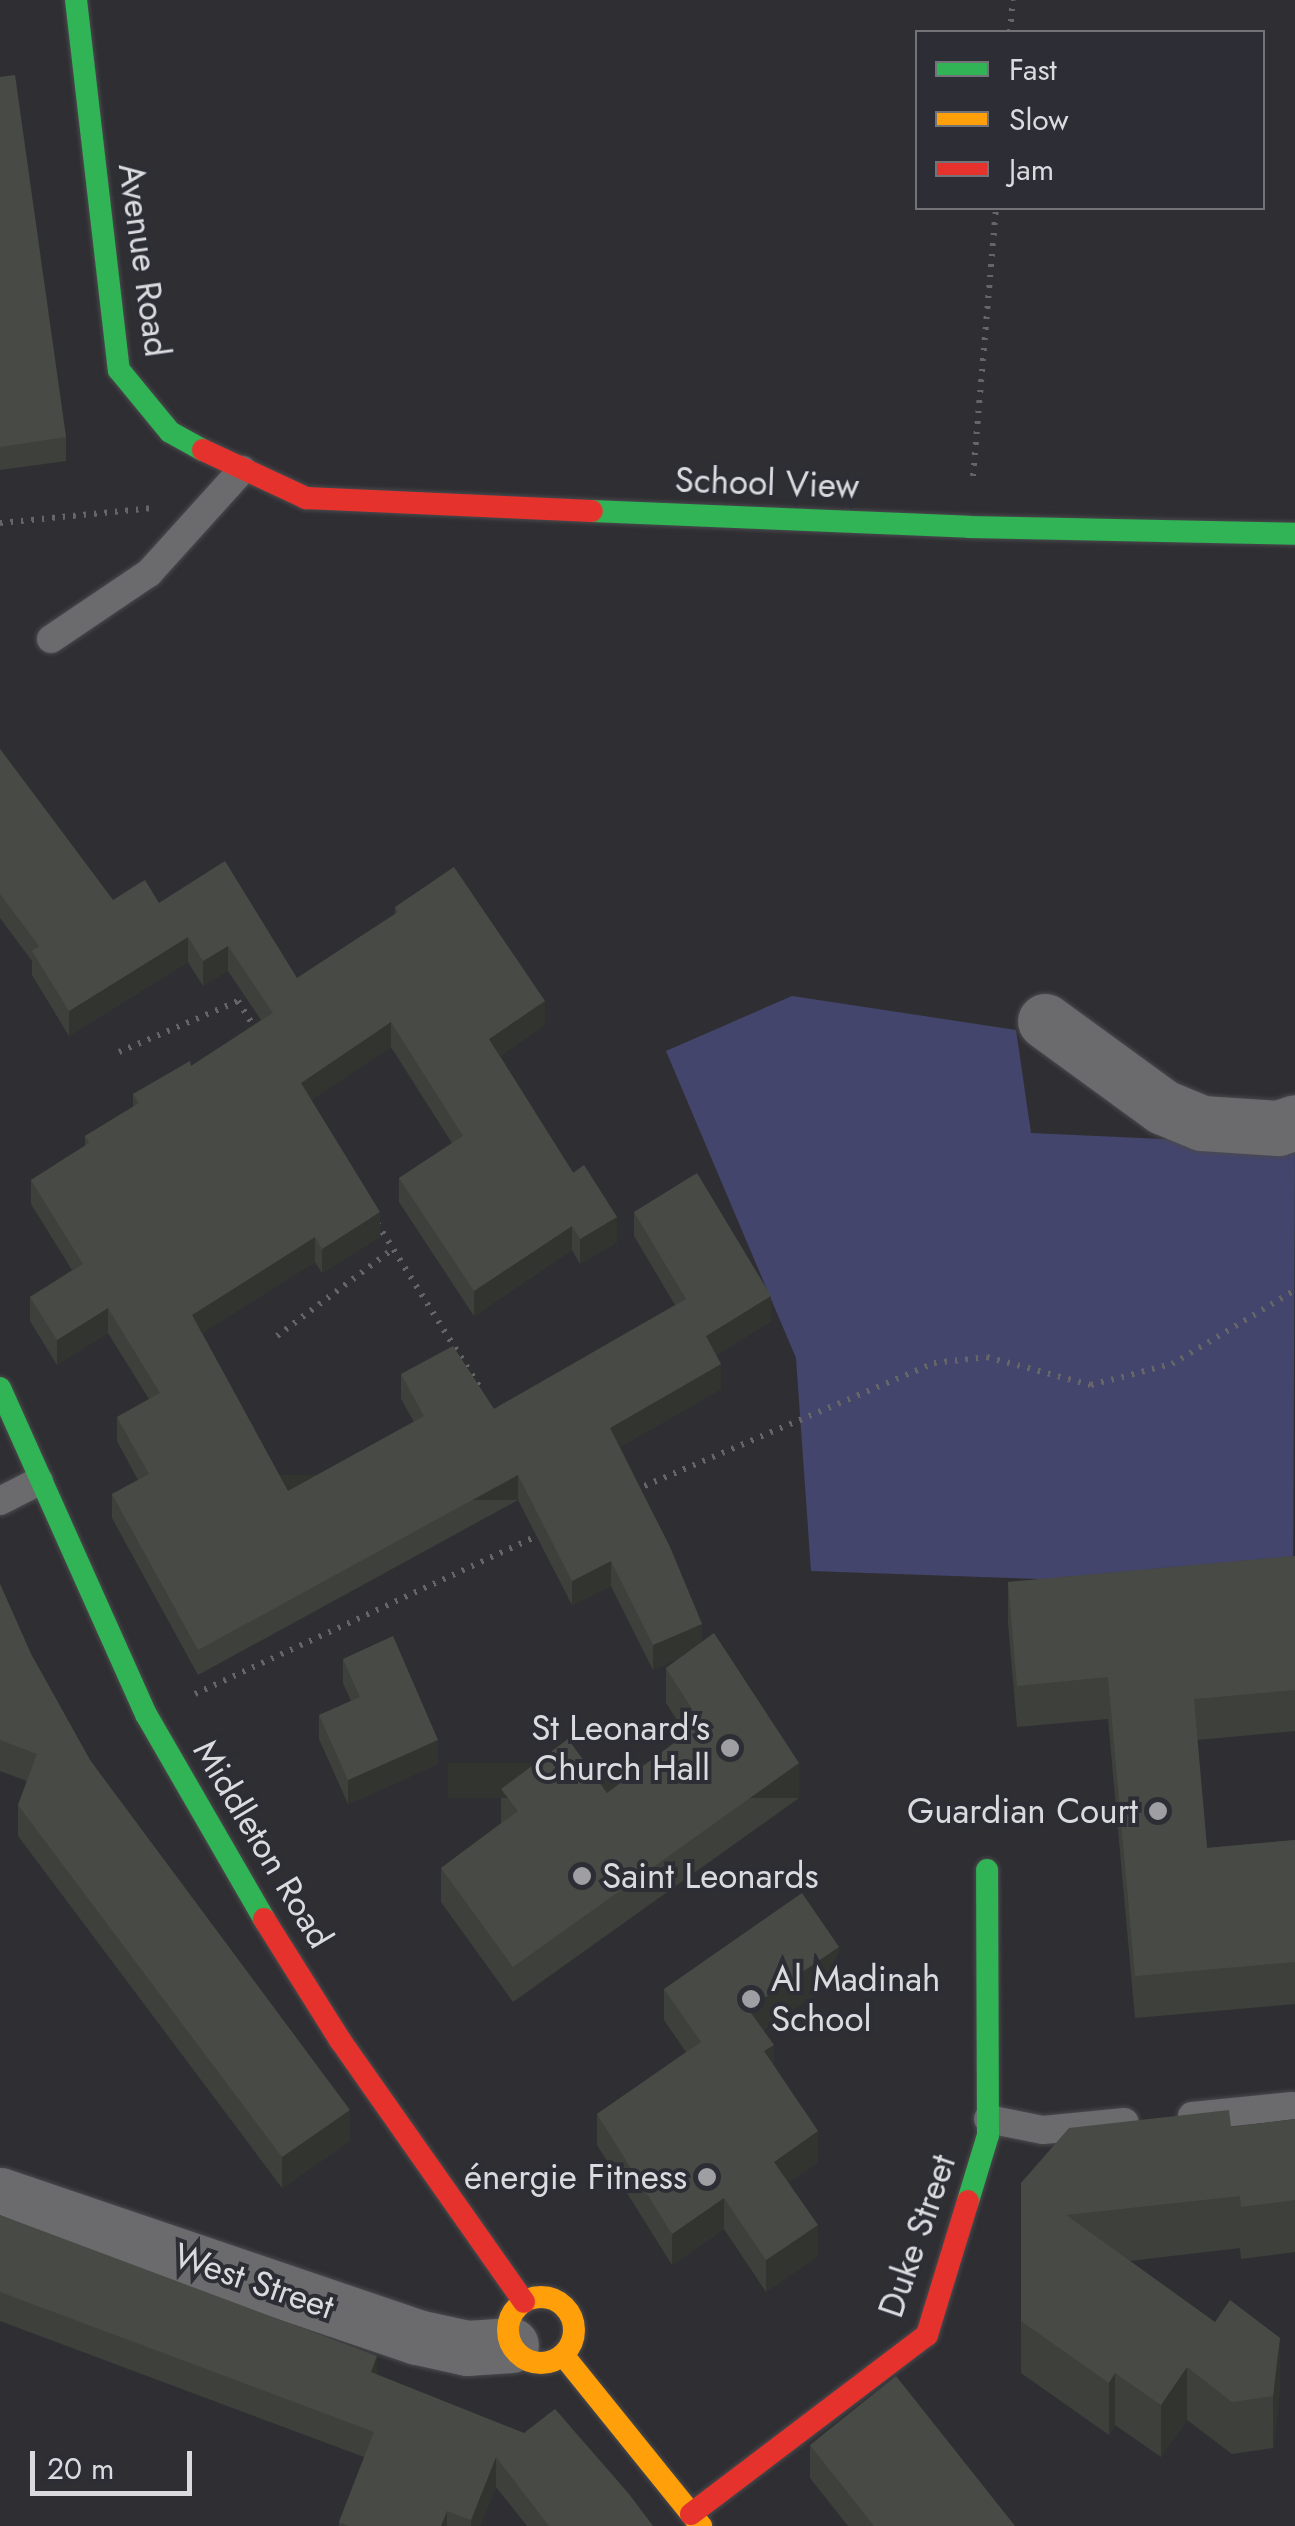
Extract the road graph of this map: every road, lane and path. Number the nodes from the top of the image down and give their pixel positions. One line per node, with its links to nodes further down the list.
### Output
1 (76, 0): 5 (street, Avenue Road)
2 (1013, 0): 3 (path)
3 (1010, 30)
4 (996, 210): 8 (path)
5 (242, 470): 6 (lane); 8 (street, School View)
6 (214, 502): 7 (path); 10 (lane)
7 (0, 523)
8 (968, 527): 9 (street, School View)
9 (1295, 534)
10 (51, 640)
11 (1044, 1022): 14 (street)
12 (259, 1034): 13 (path)
13 (118, 1052)
14 (1295, 1122)
15 (372, 1216): 16 (path)
16 (393, 1249): 18 (path); 20 (path)
17 (1295, 1290): 22 (path)
18 (278, 1336)
19 (0, 1388): 21 (street, Middleton Road)
20 (484, 1394)
21 (39, 1481): 23 (lane); 25 (street, Middleton Road)
22 (628, 1494)
23 (0, 1500)
24 (546, 1531): 25 (path)
25 (148, 1716): 30 (street, Middleton Road)
26 (987, 1870): 28 (street, Duke Street)
27 (1293, 2106): 28 (lane)
28 (988, 2118): 31 (street, Duke Street)
29 (0, 2195): 30 (street, West Street)
30 (533, 2334): 31 (street, Middleton Road)
31 (696, 2520)

